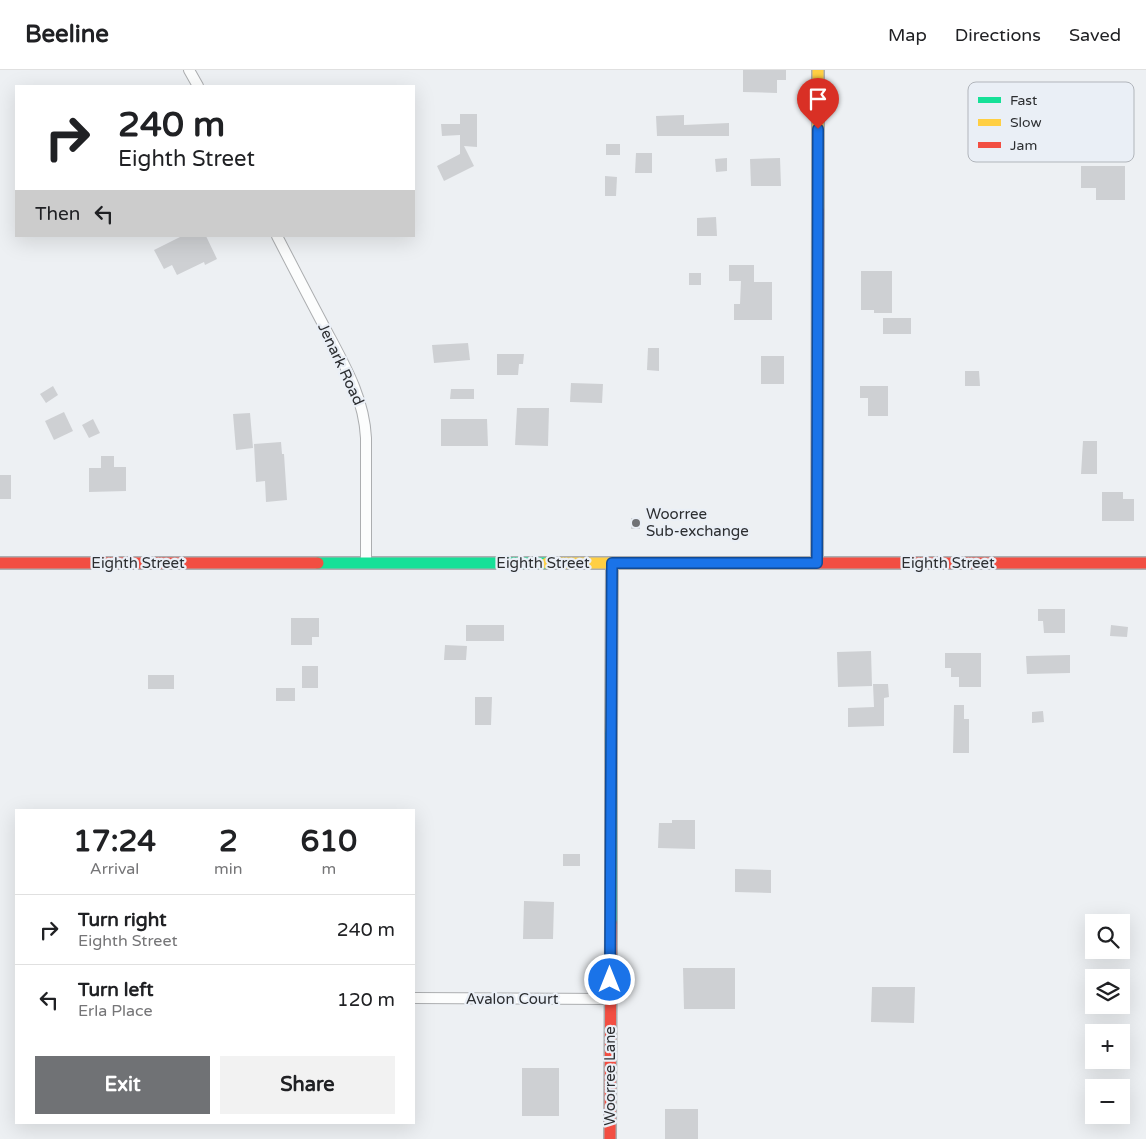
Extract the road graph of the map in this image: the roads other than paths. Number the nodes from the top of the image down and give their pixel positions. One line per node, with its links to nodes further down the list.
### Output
1 (189, 70): 3 (street)
2 (818, 70): 8 (street)
3 (197, 85)
4 (278, 237): 6 (street, Jenark Road)
5 (0, 563): 6 (street, Eighth Street)
6 (366, 563): 7 (street, Eighth Street)
7 (612, 563): 8 (street, Eighth Street); 11 (street, Woorree Lane)
8 (817, 563): 9 (street, Eighth Street)
9 (1146, 563)
10 (415, 998): 11 (street, Avalon Court)
11 (610, 1000): 12 (street, Woorree Lane)
12 (610, 1139)

